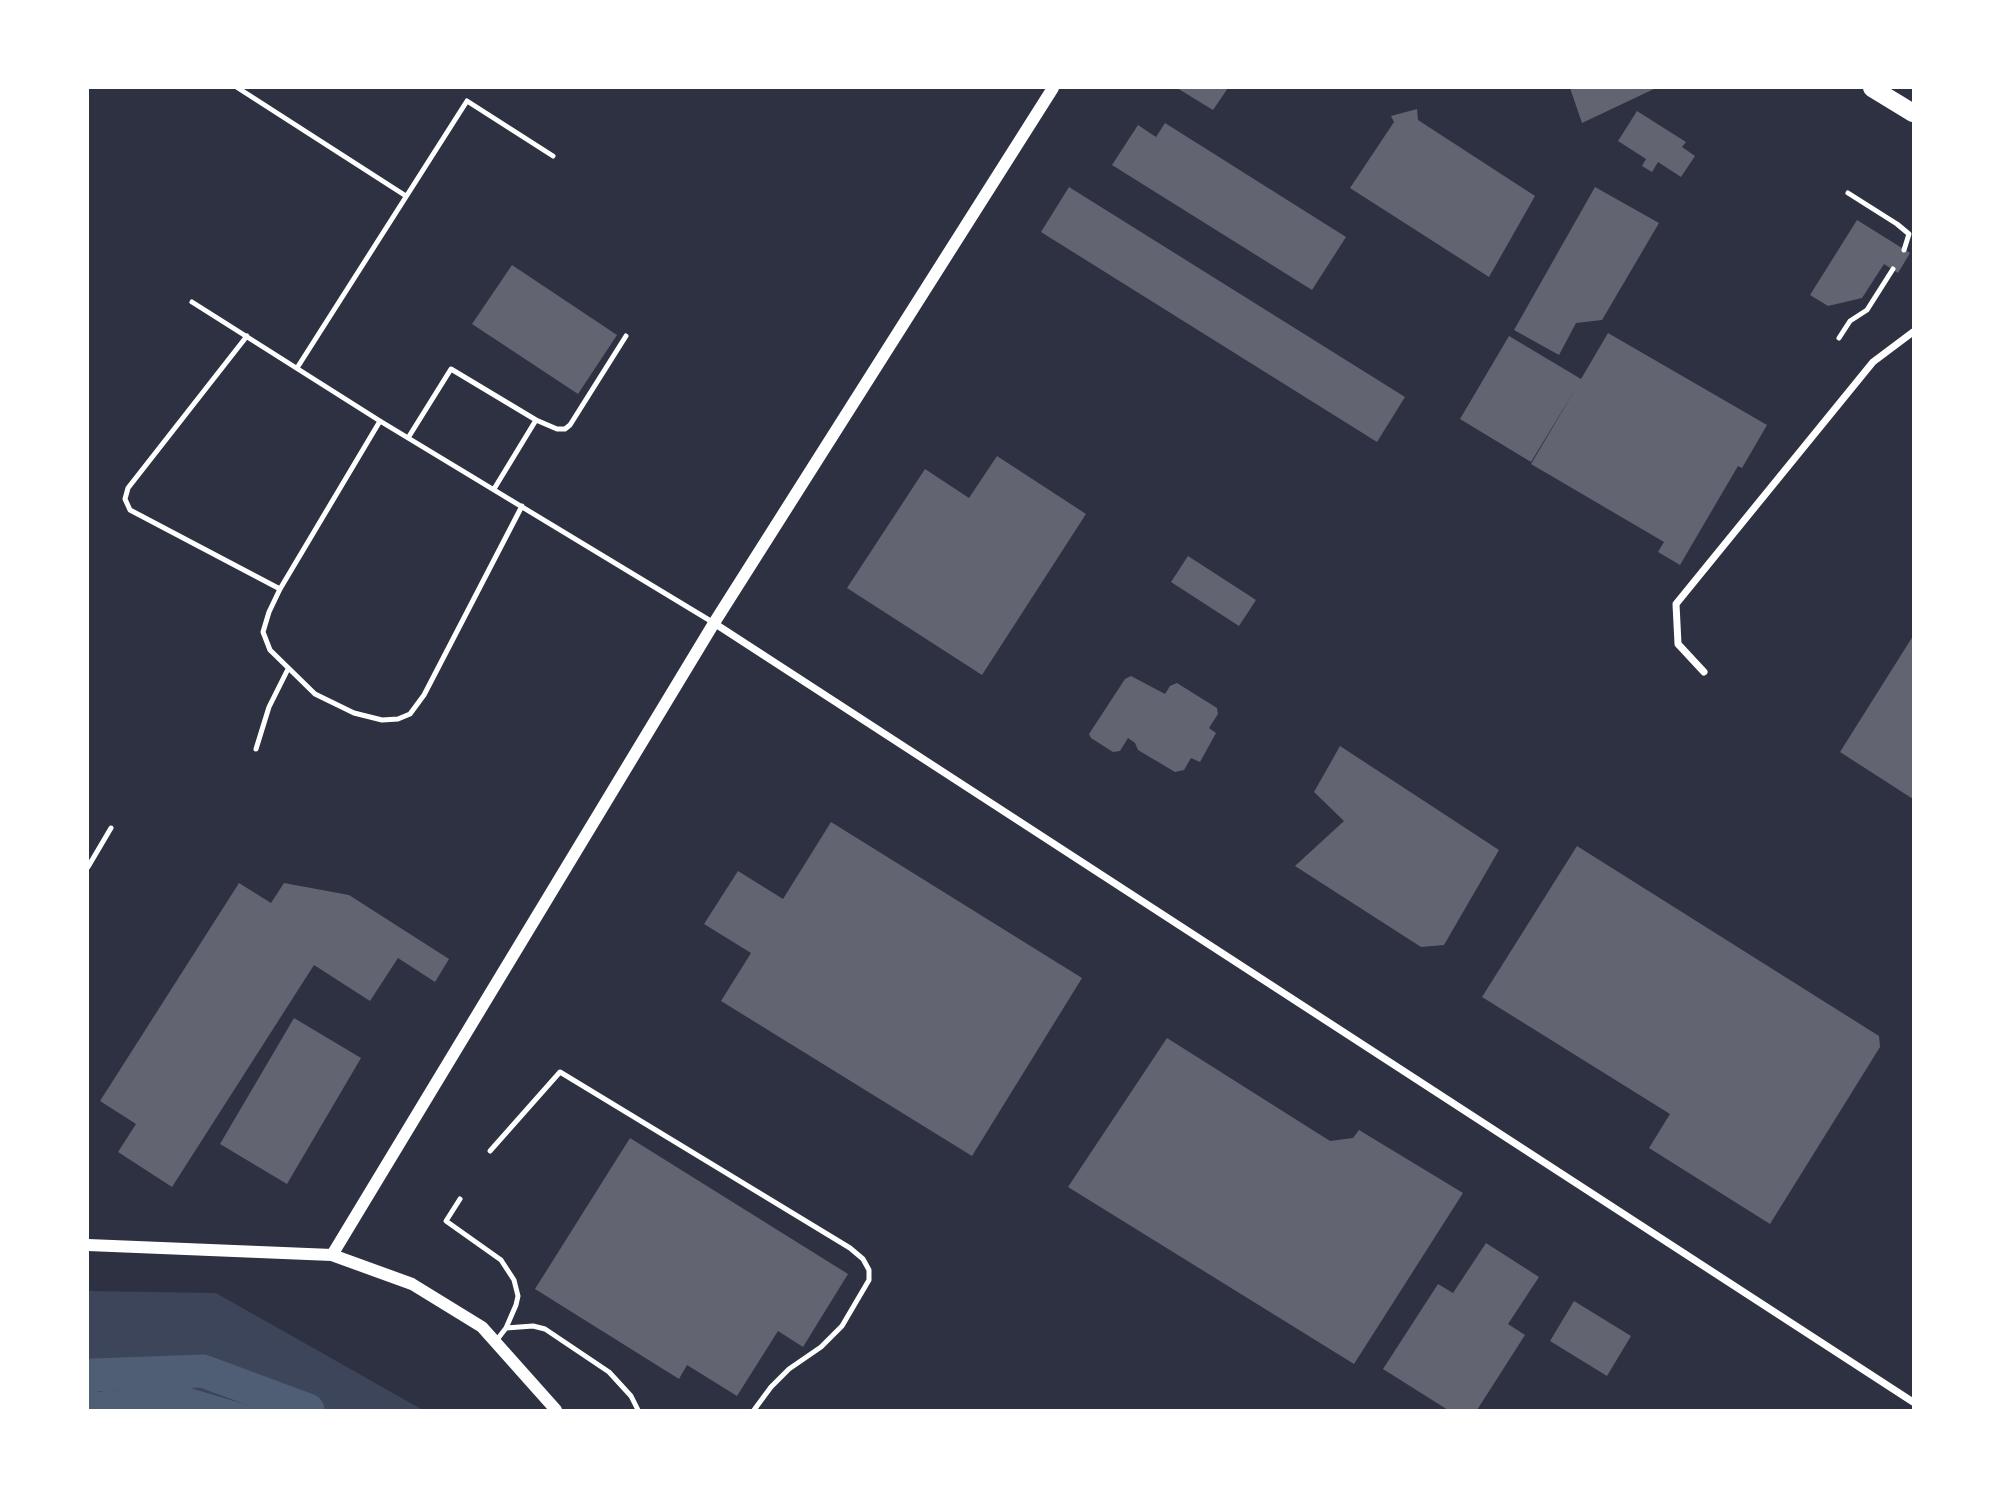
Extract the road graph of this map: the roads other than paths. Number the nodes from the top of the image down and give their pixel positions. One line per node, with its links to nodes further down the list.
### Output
1 (238, 88): 7 (lane)
2 (1053, 88): 22 (street)
3 (1872, 88): 4 (main road)
4 (1913, 115)
5 (553, 156): 7 (lane)
6 (1848, 193): 8 (lane)
7 (406, 196): 15 (lane)
8 (1904, 250)
9 (1893, 269): 14 (lane)
10 (192, 302): 12 (lane)
11 (1913, 332): 24 (street)
12 (247, 336): 15 (lane); 21 (lane)
13 (626, 336): 16 (lane)
14 (1839, 338)
15 (297, 368): 17 (lane)
16 (536, 419): 18 (lane); 19 (lane)
17 (380, 421): 18 (lane); 21 (lane)
18 (408, 438): 19 (lane)
19 (494, 489): 20 (lane)
20 (522, 506): 22 (lane); 23 (lane)
21 (280, 589): 23 (lane)
22 (714, 623): 31 (street); 34 (street)
23 (288, 669): 25 (lane)
24 (1704, 672)
25 (256, 748)
26 (111, 828): 27 (lane)
27 (88, 867)
28 (490, 1152): 37 (lane)
29 (460, 1199): 32 (lane)
30 (88, 1245): 31 (street)
31 (332, 1255): 33 (street)
32 (506, 1328): 33 (lane); 36 (lane)
33 (496, 1342): 35 (street)
34 (1913, 1402)
35 (556, 1410)
36 (638, 1410)
37 (754, 1410)

